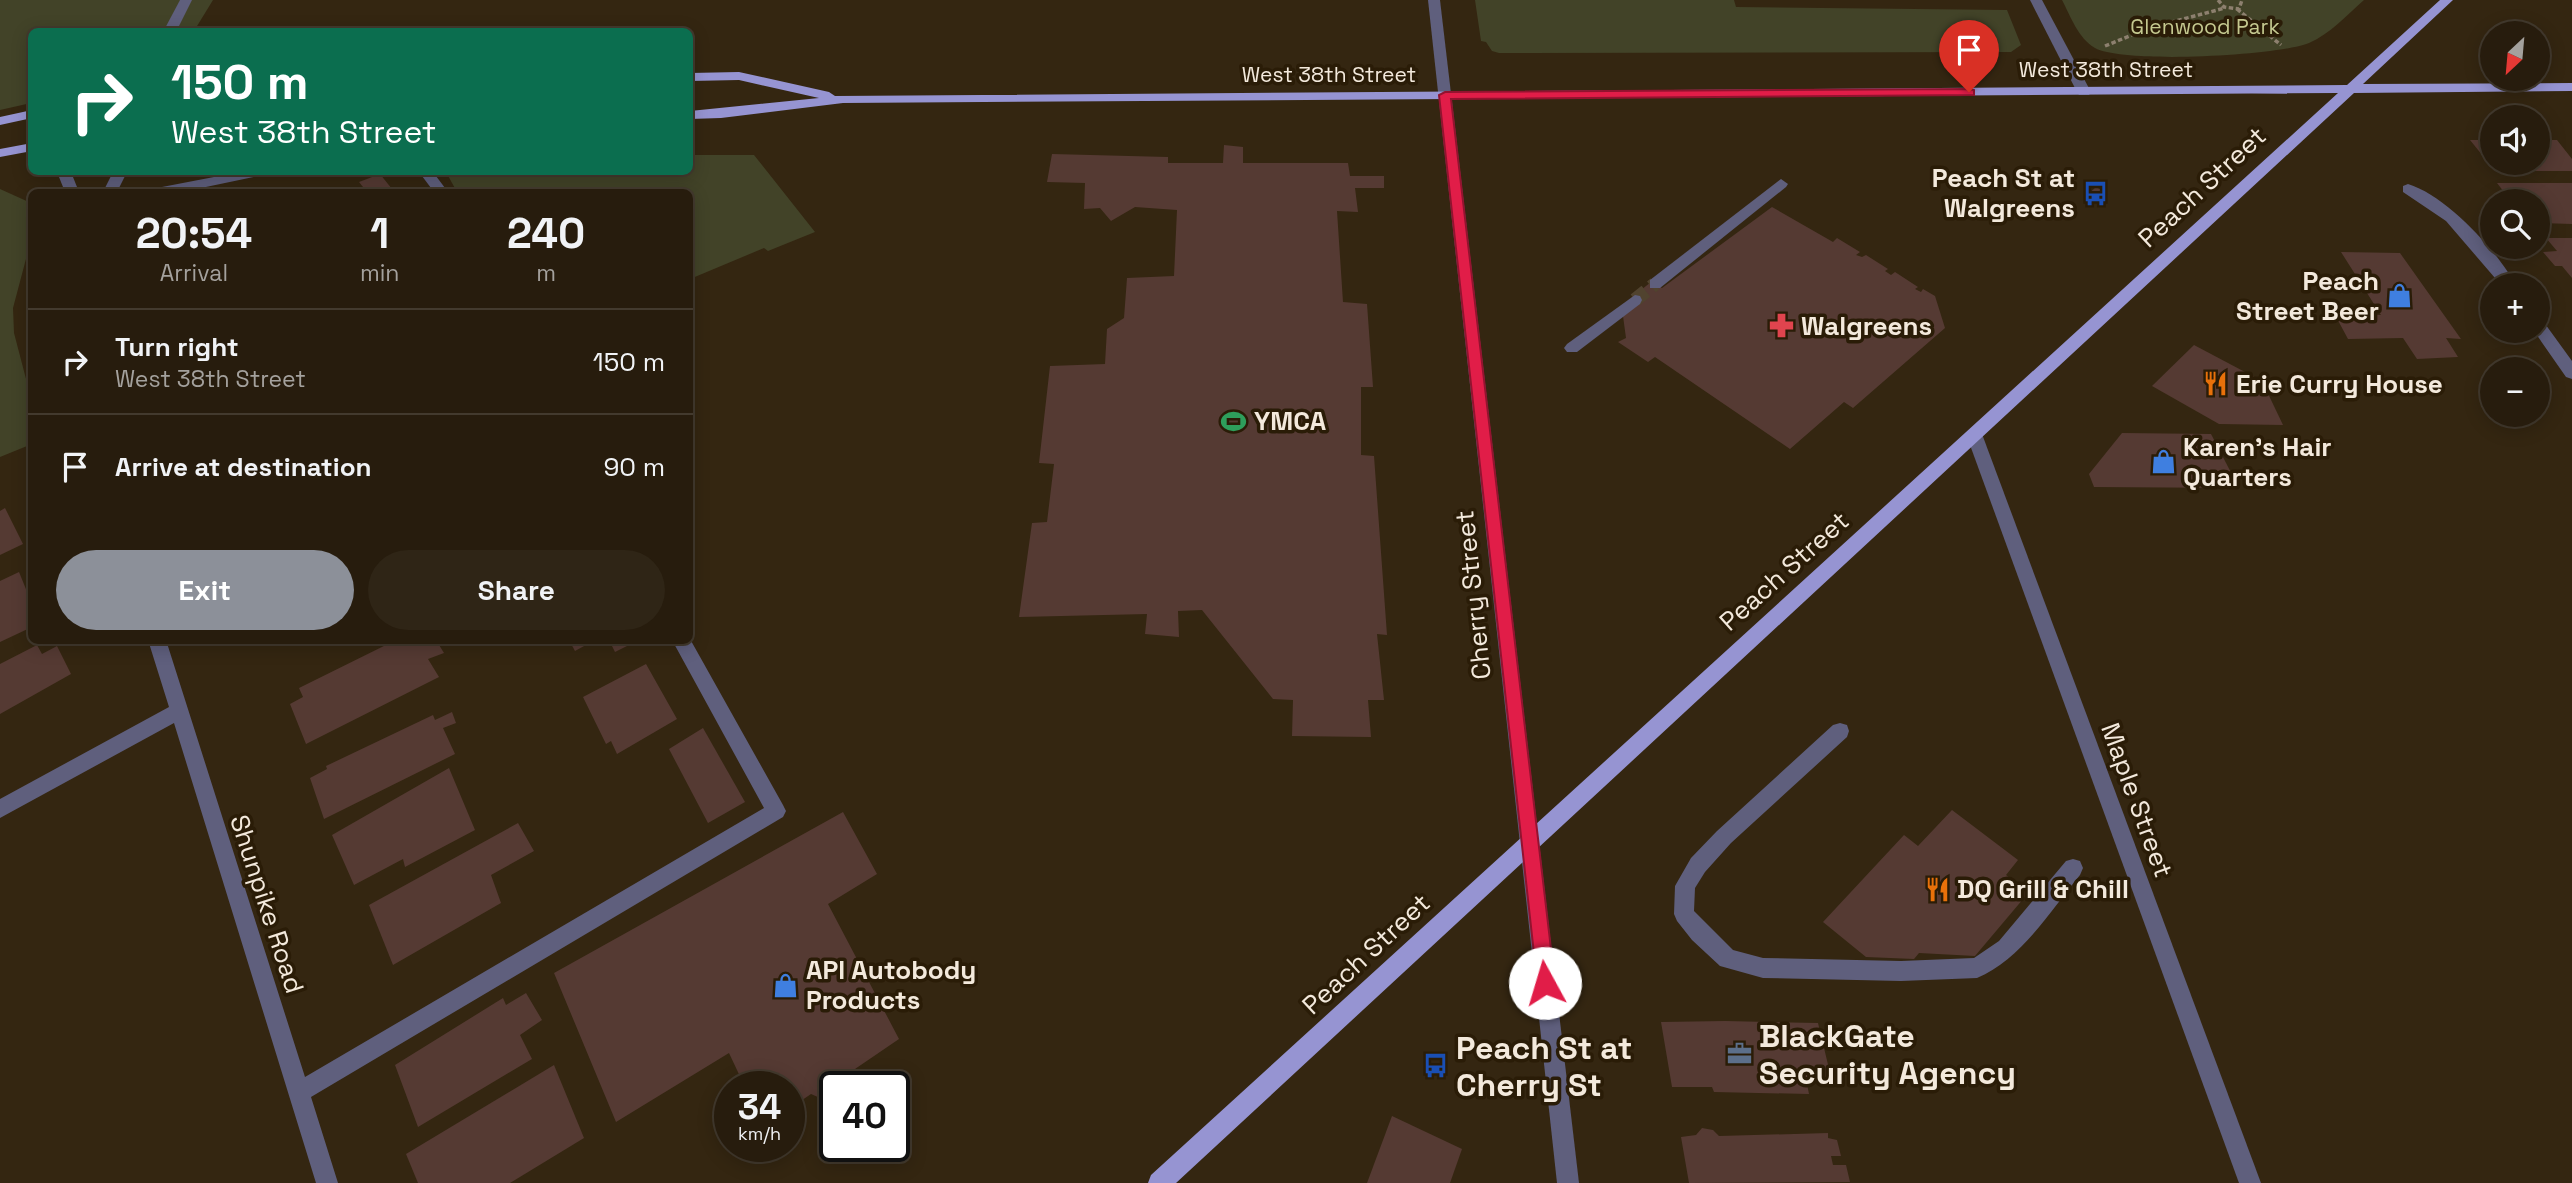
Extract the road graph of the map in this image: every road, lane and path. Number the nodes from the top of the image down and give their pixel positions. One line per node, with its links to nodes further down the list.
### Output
1 (186, 0): 9 (street)
2 (1434, 0): 16 (street, Cherry Street)
3 (2036, 0): 15 (street)
4 (2218, 0): 7 (path)
5 (2242, 0): 8 (path)
6 (2447, 0): 14 (main road, Peach Street)
7 (2225, 8): 8 (path); 11 (path)
8 (2237, 9): 10 (path)
9 (171, 28)
10 (2280, 45)
11 (2105, 46)
12 (693, 76): 17 (main road, West 38th Street)
13 (2572, 87): 14 (main road, West 38th Street)
14 (2349, 90): 15 (main road, West 38th Street); 33 (main road, Peach Street)
15 (2084, 92): 16 (main road, West 38th Street)
16 (1445, 95): 17 (main road, West 38th Street); 39 (street, Cherry Street)
17 (843, 99): 19 (main road, West 38th Street)
18 (28, 115): 20 (main road)
19 (693, 115)
20 (1, 121)
21 (28, 148): 22 (main road)
22 (0, 153)
23 (244, 175): 25 (street)
24 (1780, 184): 28 (street)
25 (177, 189)
26 (2408, 189): 27 (street)
27 (2499, 273)
28 (1655, 284)
29 (1635, 300): 31 (street)
30 (2550, 342): 32 (street)
31 (1572, 348)
32 (2572, 373)
33 (1974, 434): 39 (main road, Peach Street); 45 (street, Maple Street)
34 (158, 644): 36 (street, Shunpike Road)
35 (683, 644): 41 (street)
36 (178, 711): 38 (street); 41 (street, Shunpike Road)
37 (1840, 731): 40 (street)
38 (0, 809)
39 (1530, 842): 43 (main road, Peach Street); 44 (street, Cherry Street)
40 (2073, 868)
41 (299, 1092): 42 (street, Shunpike Road)
42 (327, 1183)
43 (1159, 1183)
44 (1568, 1183)
45 (2250, 1183)

